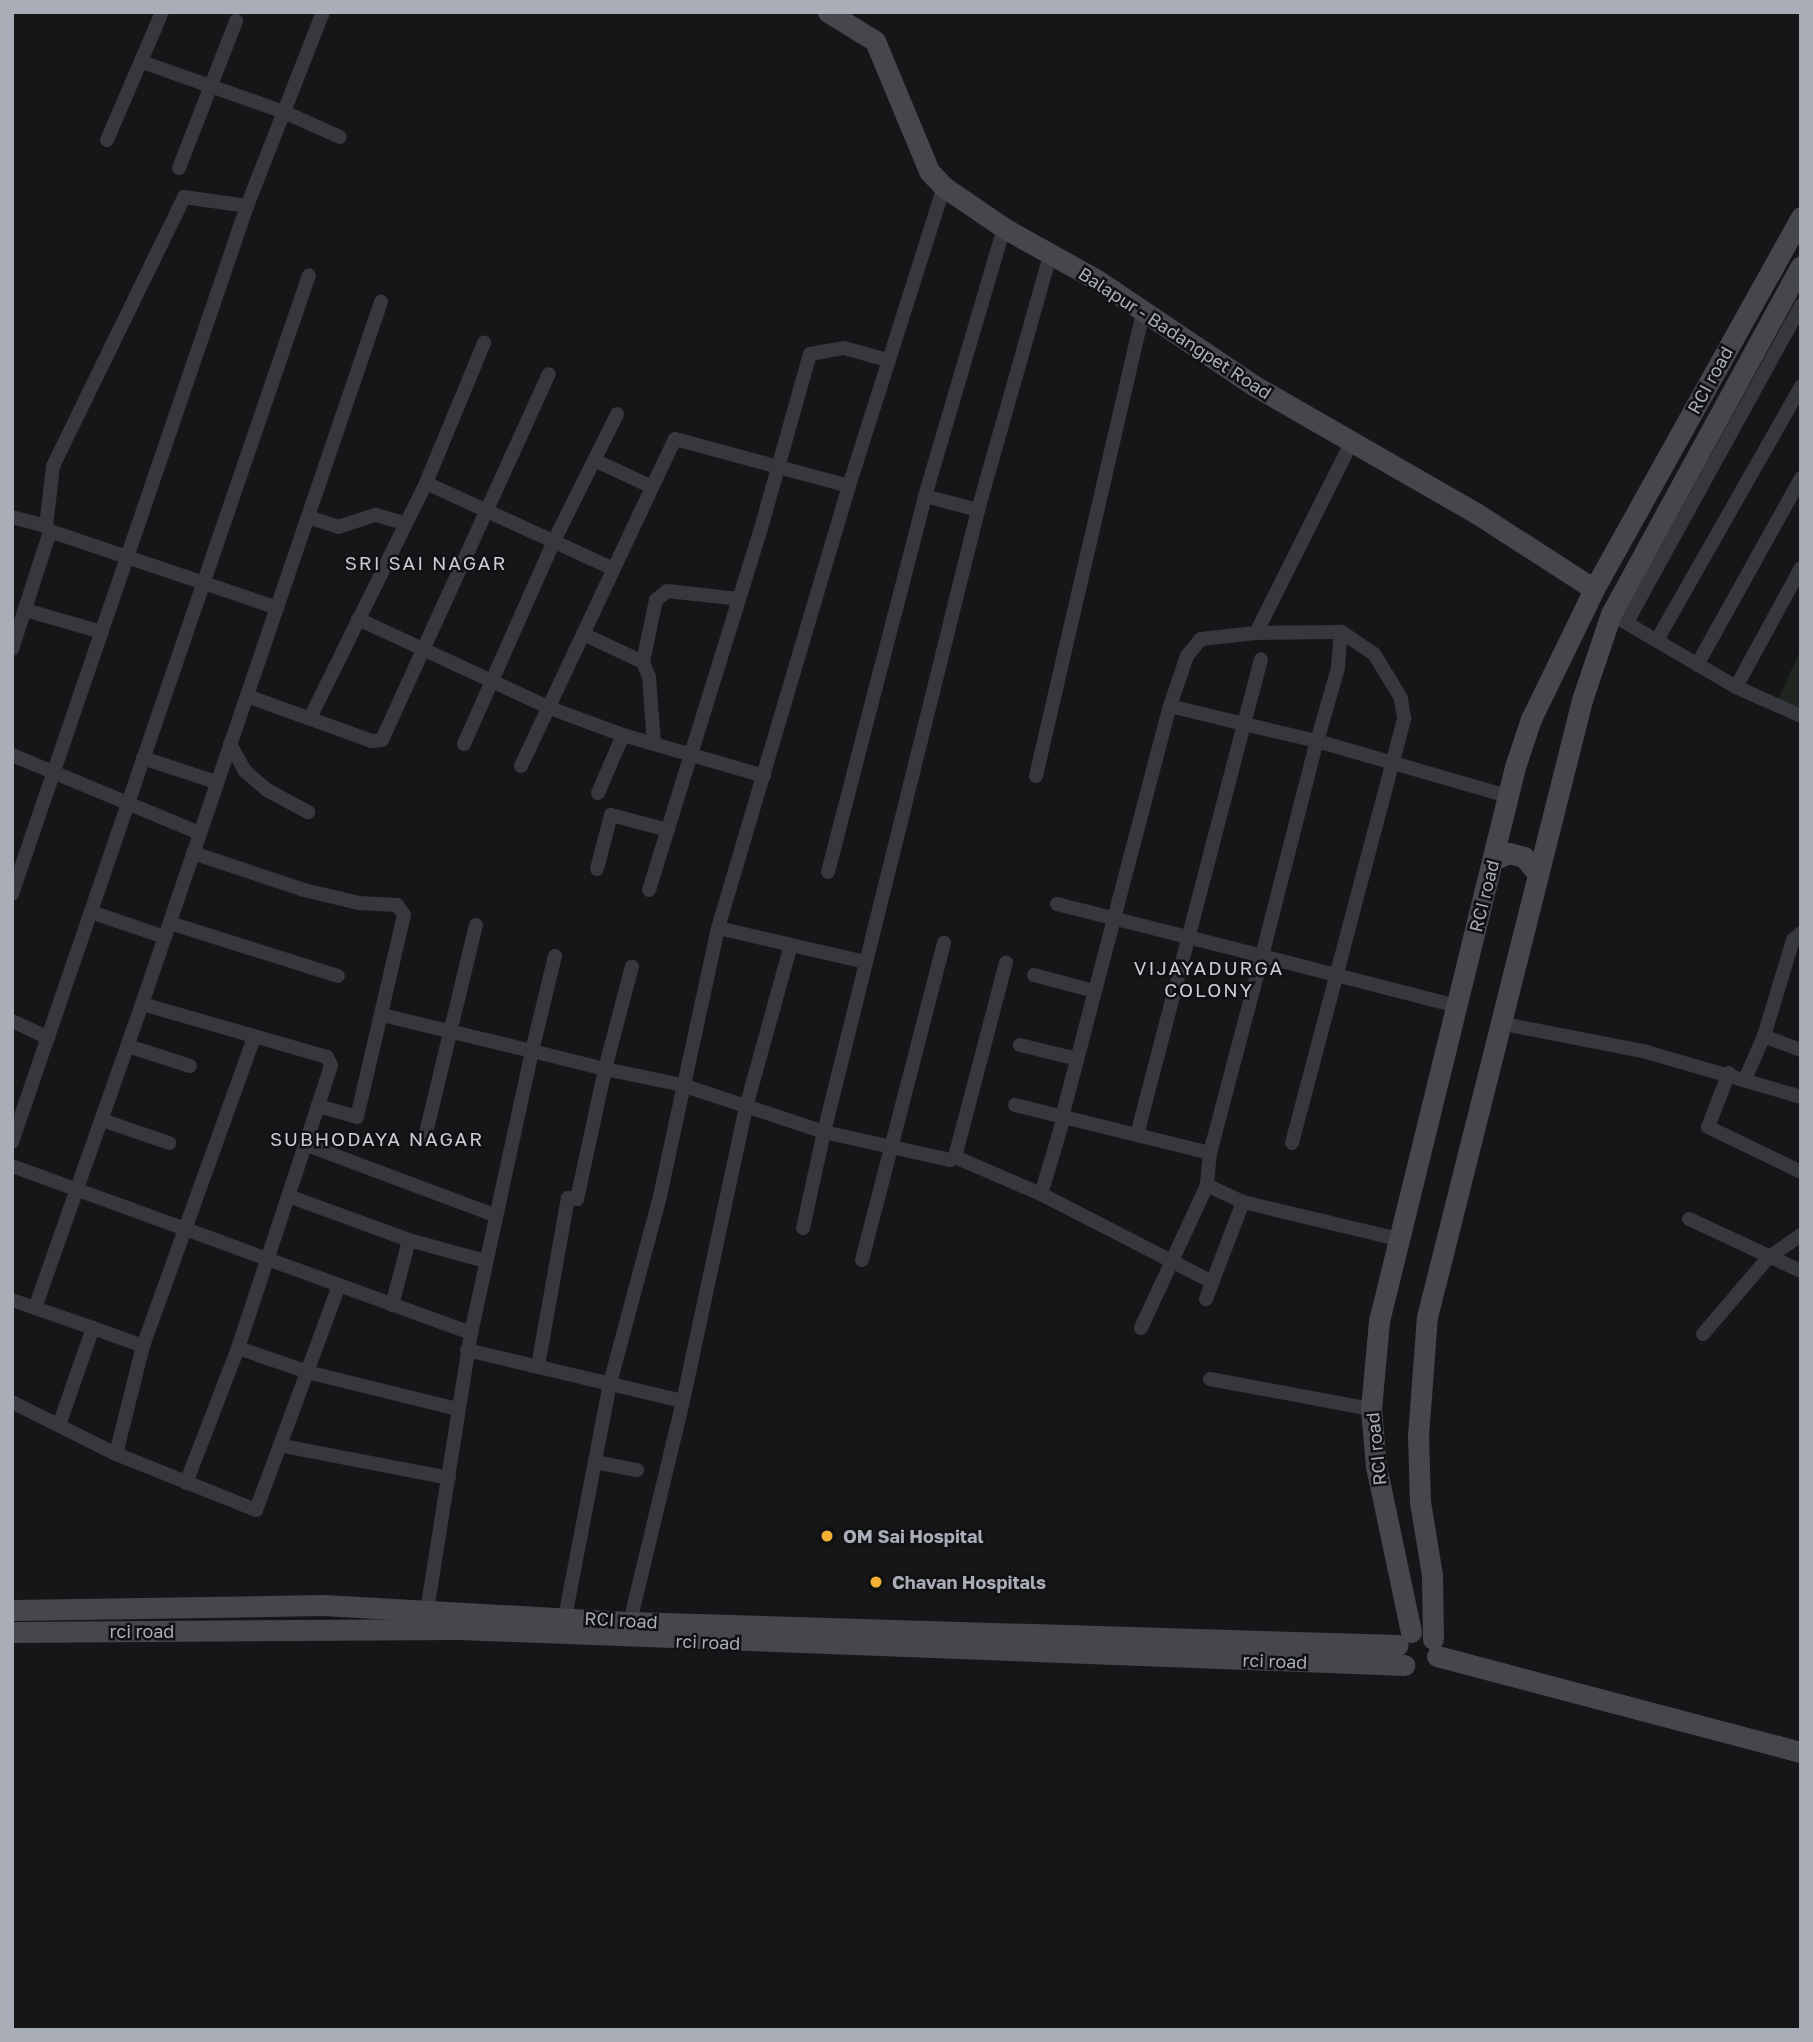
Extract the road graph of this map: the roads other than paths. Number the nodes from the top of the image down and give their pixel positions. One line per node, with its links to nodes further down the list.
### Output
1 (162, 12): 5 (street)
2 (323, 12): 7 (street)
3 (828, 12): 11 (main road, Balapur - Badangpet Road)
4 (236, 21): 6 (street)
5 (142, 62): 6 (street); 9 (street)
6 (212, 86): 7 (street); 10 (street)
7 (284, 112): 8 (street); 12 (street)
8 (340, 137)
9 (107, 140)
10 (179, 168)
11 (944, 187): 14 (main road, Balapur - Badangpet Road); 22 (street)
12 (247, 205): 39 (street); 41 (street)
13 (1801, 217): 45 (main road, RCI road)
14 (1004, 228): 15 (main road, Balapur - Badangpet Road); 33 (street)
15 (1050, 255): 20 (main road, Balapur - Badangpet Road); 34 (street)
16 (1801, 266): 49 (main road)
17 (309, 275): 44 (street)
18 (381, 302): 37 (street)
19 (1801, 305): 49 (street)
20 (1143, 312): 26 (main road, Balapur - Badangpet Road); 81 (street)
21 (484, 343): 30 (street)
22 (888, 359): 28 (street); 32 (street)
23 (549, 374): 35 (street)
24 (1801, 386): 55 (street)
25 (617, 414): 27 (street)
26 (1351, 443): 45 (main road, Balapur - Badangpet Road); 53 (street)
27 (594, 460): 31 (street); 40 (street)
28 (777, 467): 31 (street); 32 (street); 46 (street)
29 (1801, 478): 60 (street)
30 (426, 483): 35 (street); 38 (street)
31 (650, 486): 42 (street)
32 (849, 486): 80 (street)
33 (925, 496): 34 (street); 94 (street)
34 (978, 510): 110 (street)
35 (488, 513): 40 (street); 56 (street)
36 (12, 517): 39 (street)
37 (311, 518): 38 (street); 47 (street)
38 (404, 523): 50 (street)
39 (48, 529): 41 (street); 48 (street)
40 (553, 543): 42 (street); 61 (street)
41 (129, 558): 44 (street); 51 (street)
42 (612, 568): 54 (street)
43 (1801, 568): 62 (street)
44 (203, 583): 47 (street); 76 (street)
45 (1594, 589): 84 (main road, RCI road)
46 (739, 599): 59 (street); 74 (street)
47 (277, 608): 63 (street)
48 (24, 610): 51 (street); 57 (street)
49 (1619, 618): 55 (street); 90 (main road)
50 (358, 619): 56 (street); 67 (street)
51 (102, 632): 79 (street)
52 (1341, 632): 53 (street); 70 (street); 77 (street)
53 (1256, 633): 64 (street)
54 (583, 634): 59 (street); 65 (street)
55 (1657, 640): 60 (street)
56 (425, 648): 61 (street); 67 (street)
57 (12, 649)
58 (1261, 659): 68 (street)
59 (643, 662): 71 (street)
60 (1697, 665): 62 (street)
61 (491, 682): 65 (street); 73 (street)
62 (1736, 687): 66 (street)
63 (247, 696): 67 (street); 72 (street)
64 (1170, 706): 68 (street); 100 (street)
65 (550, 708): 69 (street); 78 (street)
66 (1801, 716)
67 (310, 718)
68 (1244, 724): 70 (street); 105 (street)
69 (623, 735): 71 (street); 83 (street)
70 (1317, 741): 77 (street); 109 (street)
71 (654, 743): 74 (street)
72 (230, 744): 82 (street); 86 (street)
73 (464, 744)
74 (690, 752): 80 (street); 87 (street)
75 (12, 755): 79 (street)
76 (143, 758): 82 (street); 85 (street)
77 (1393, 763): 84 (street); 113 (street)
78 (521, 766)
79 (56, 770): 85 (street); 97 (street)
80 (764, 776): 102 (street)
81 (1036, 776)
82 (216, 782): 88 (street)
83 (598, 793)
84 (1508, 796): 89 (main road, RCI road)
85 (127, 806): 88 (street); 99 (street)
86 (308, 812)
87 (668, 830): 93 (street); 96 (street)
88 (199, 833): 91 (street)
89 (1499, 833): 90 (main road); 92 (main road, RCI road)
90 (1545, 844): 95 (main road)
91 (192, 853): 103 (street); 119 (street)
92 (1493, 860): 95 (main road); 118 (main road, RCI road)
93 (597, 869)
94 (828, 872)
95 (1538, 874): 121 (main road)
96 (649, 890)
97 (12, 894)
98 (1057, 904): 100 (street)
99 (91, 912): 103 (street); 124 (street)
100 (1113, 920): 105 (street); 116 (street)
101 (476, 925): 122 (street)
102 (718, 928): 107 (street); 135 (street)
103 (168, 930): 115 (street); 117 (street)
104 (1801, 933): 123 (street)
105 (1187, 937): 109 (street); 143 (street)
106 (944, 942): 149 (street)
107 (791, 945): 110 (street); 139 (street)
108 (555, 956): 129 (street)
109 (1262, 956): 113 (street); 150 (street)
110 (865, 962): 142 (street)
111 (1006, 963): 151 (street)
112 (632, 965): 132 (street)
113 (1335, 974): 118 (street); 147 (street)
114 (1034, 975): 116 (street)
115 (338, 976)
116 (1094, 991): 130 (street)
117 (142, 1003): 125 (street); 127 (street)
118 (1457, 1006): 165 (main road, RCI road)
119 (382, 1014): 122 (street); 138 (street)
120 (12, 1021): 124 (street)
121 (1500, 1023): 133 (street); 206 (main road)
122 (452, 1033): 129 (street); 144 (street)
123 (1764, 1036): 128 (street); 134 (street)
124 (48, 1038): 145 (street)
125 (254, 1038): 138 (street); 162 (street)
126 (1020, 1045): 130 (street)
127 (128, 1046): 131 (street); 141 (street)
128 (1801, 1050)
129 (532, 1051): 132 (street); 159 (street)
130 (1077, 1059): 140 (street)
131 (190, 1066)
132 (605, 1069): 135 (street); 185 (street)
133 (1729, 1073): 134 (street); 153 (street)
134 (1745, 1079): 136 (street)
135 (682, 1085): 139 (street); 188 (street)
136 (1801, 1097)
137 (1015, 1105): 140 (street)
138 (318, 1106): 148 (street)
139 (746, 1107): 142 (street); 189 (street)
140 (1063, 1117): 143 (street); 156 (street)
141 (102, 1120): 146 (street); 155 (street)
142 (824, 1132): 149 (street); 161 (street)
143 (1137, 1135): 150 (street)
144 (425, 1137)
145 (12, 1142)
146 (169, 1143)
147 (1292, 1143)
148 (307, 1145): 157 (street); 159 (street)
149 (891, 1147): 151 (street); 168 (street)
150 (1210, 1153): 154 (street)
151 (955, 1157): 156 (street)
152 (12, 1166): 155 (street)
153 (1801, 1172)
154 (1207, 1185): 158 (street); 166 (street)
155 (78, 1189): 162 (street); 177 (street)
156 (1041, 1194): 166 (street)
157 (291, 1197): 164 (street); 169 (street)
158 (1243, 1202): 165 (street); 172 (street)
159 (494, 1215): 170 (street)
160 (1689, 1219): 167 (street)
161 (803, 1228)
162 (187, 1231): 169 (street); 182 (street)
163 (1801, 1234): 167 (street)
164 (409, 1240): 170 (street); 176 (street)
165 (1398, 1240): 192 (main road, RCI road)
166 (1173, 1258): 172 (street); 179 (street)
167 (1768, 1258): 171 (street); 181 (street)
168 (862, 1260)
169 (270, 1261): 173 (street); 183 (street)
170 (485, 1261): 180 (street)
171 (1801, 1271)
172 (1212, 1282): 174 (street)
173 (339, 1286): 176 (street); 186 (street)
174 (1206, 1299)
175 (12, 1300): 177 (street)
176 (392, 1305): 180 (street)
177 (35, 1308): 178 (street)
178 (93, 1328): 182 (street); 193 (street)
179 (1141, 1328)
180 (471, 1333): 184 (street)
181 (1703, 1334)
182 (143, 1346): 195 (street)
183 (238, 1348): 186 (street); 199 (street)
184 (467, 1350): 185 (street); 191 (street)
185 (538, 1366): 188 (street)
186 (311, 1373): 191 (street); 194 (street)
187 (1210, 1379): 192 (street)
188 (610, 1383): 189 (street); 196 (street)
189 (684, 1401): 203 (street)
190 (12, 1402): 193 (street)
191 (458, 1409): 198 (street)
192 (1371, 1409): 207 (main road, RCI road)
193 (59, 1424): 195 (street)
194 (283, 1446): 198 (street); 199 (street)
195 (116, 1454): 199 (street)
196 (595, 1462): 197 (street); 202 (street)
197 (637, 1470)
198 (449, 1478): 201 (street)
199 (186, 1483)
200 (12, 1610): 201 (main road, RCI road)
201 (427, 1610): 202 (main road, RCI road)
202 (565, 1617): 203 (main road, RCI road)
203 (630, 1622): 205 (main road, RCI road)
204 (12, 1632): 205 (main road, rci road)
205 (686, 1632): 207 (main road, RCI road)
206 (1435, 1647): 207 (main road); 207 (main road); 208 (main road)
207 (1404, 1648)
208 (1801, 1752)

